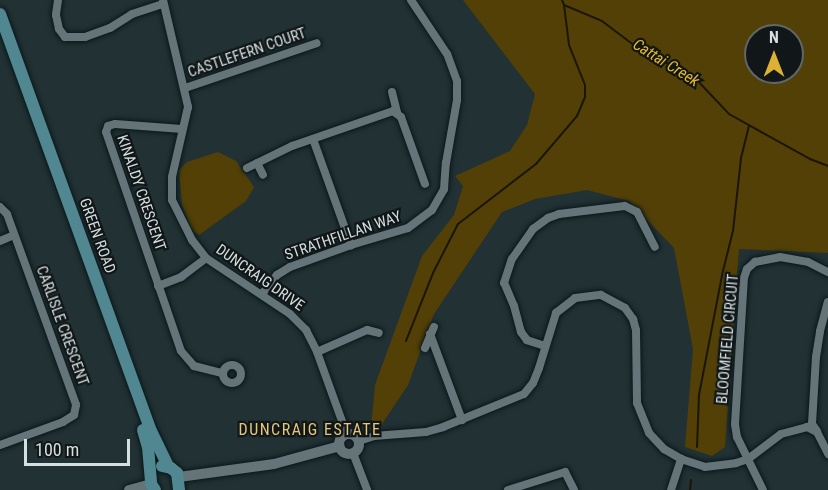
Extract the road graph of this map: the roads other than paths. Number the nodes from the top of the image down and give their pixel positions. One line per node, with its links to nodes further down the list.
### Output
1 (58, 0): 4 (street)
2 (405, 0): 10 (street, STRATHFILLAN WAY)
3 (411, 0): 10 (street, STRATHFILLAN WAY)
4 (163, 2): 8 (street, DUNCRAIG DRIVE)
5 (0, 14): 43 (main road, GREEN ROAD)
6 (0, 37): 44 (main road, GREEN ROAD)
7 (317, 43): 8 (street, CASTLEFERN COURT)
8 (185, 88): 12 (street, DUNCRAIG DRIVE)
9 (392, 92): 11 (street)
10 (457, 100): 21 (street, STRATHFILLAN WAY)
11 (397, 112): 13 (street); 17 (street)
12 (182, 129): 23 (street, DUNCRAIG DRIVE); 25 (street, KINALDY CRESCENT)
13 (313, 139): 14 (street); 21 (street)
14 (257, 163): 15 (street); 16 (street)
15 (247, 168)
16 (263, 176)
17 (425, 184)
18 (0, 207): 19 (street, CARLISLE CRESCENT)
19 (14, 236): 20 (street); 37 (street, CARLISLE CRESCENT)
20 (0, 241)
21 (351, 245): 26 (street, STRATHFILLAN WAY)
22 (655, 247): 29 (street)
23 (207, 258): 25 (street); 26 (street, DUNCRAIG DRIVE)
24 (828, 272): 42 (street, BLOOMFIELD CIRCUIT)
25 (158, 286): 32 (street)
26 (262, 294): 31 (street, DUNCRAIG DRIVE)
27 (828, 302): 34 (street)
28 (379, 333): 31 (street)
29 (545, 346): 33 (street); 41 (street)
30 (425, 348): 33 (street)
31 (317, 352): 35 (street, DUNCRAIG DRIVE)
32 (223, 373)
33 (462, 420): 36 (street)
34 (817, 432): 40 (street); 42 (street)
35 (347, 435): 36 (street); 38 (street)
36 (358, 441): 39 (street)
37 (0, 445)
38 (340, 446): 39 (street); 45 (street)
39 (353, 453): 47 (street)
40 (828, 454)
41 (681, 459): 42 (street); 50 (street)
42 (747, 459): 51 (street)
43 (168, 466): 44 (main road); 45 (main road)
44 (153, 483): 46 (street)
45 (178, 485)
46 (129, 490)
47 (367, 490)
48 (508, 490): 49 (street)
49 (574, 490)
50 (671, 490)
51 (763, 490)

